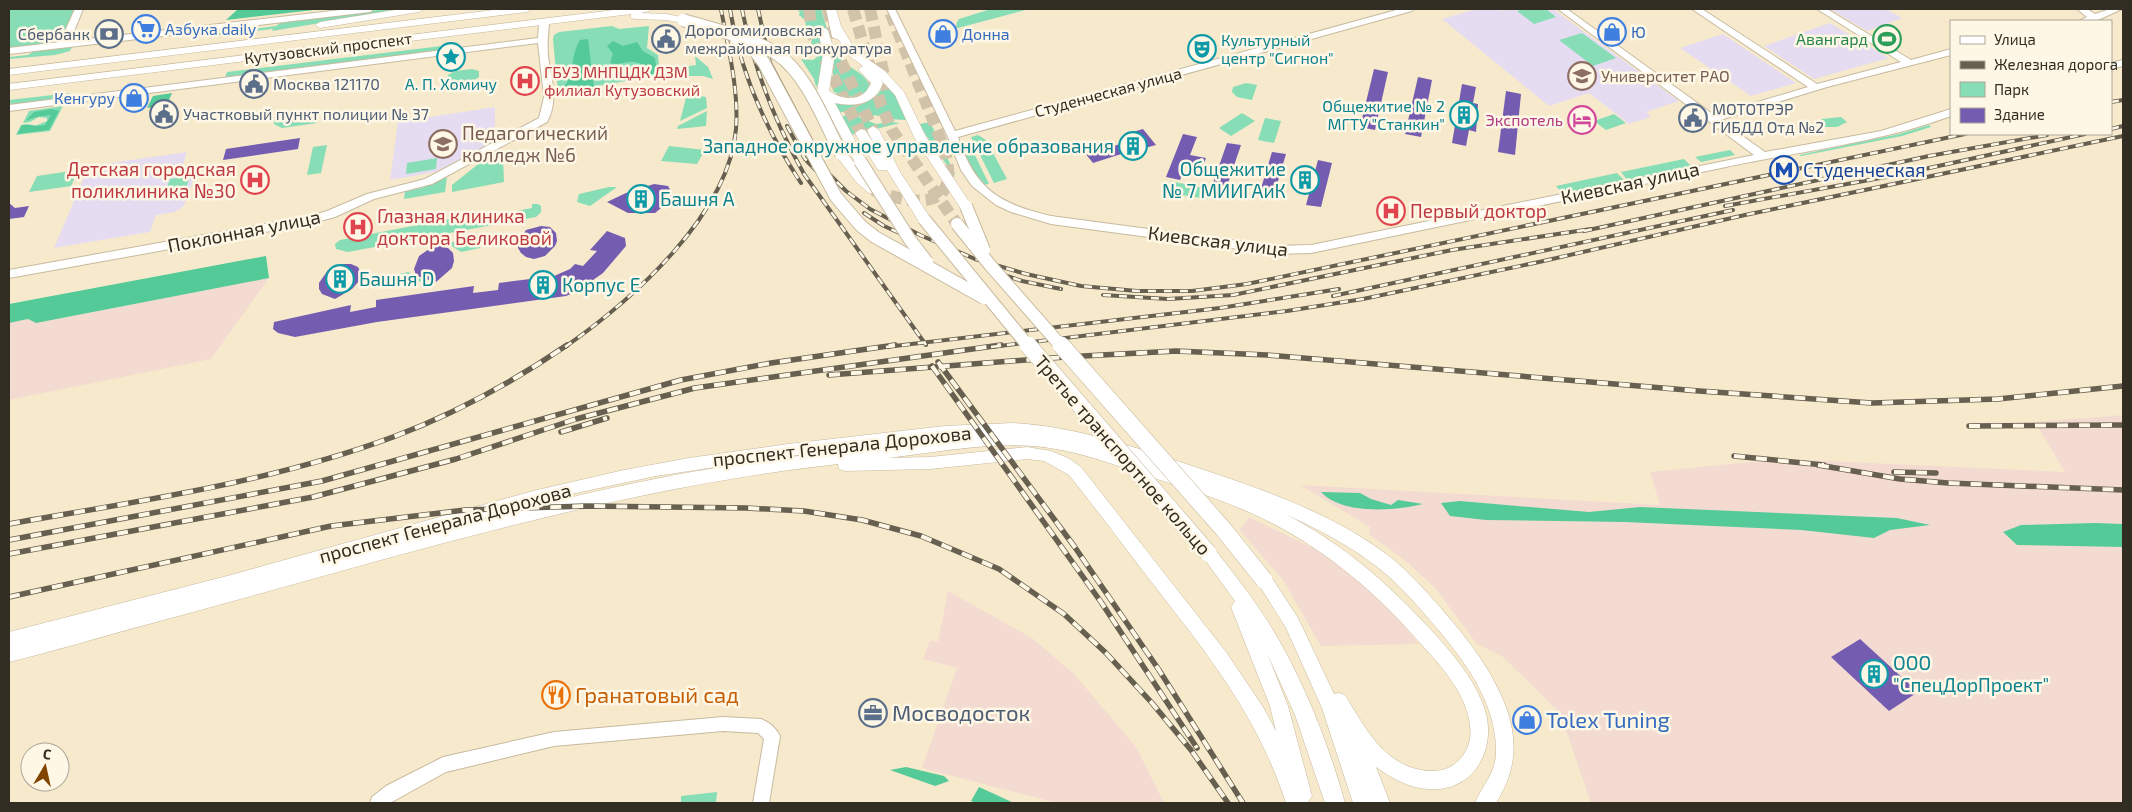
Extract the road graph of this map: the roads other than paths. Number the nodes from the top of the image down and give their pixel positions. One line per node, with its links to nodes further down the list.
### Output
1 (79, 9): 22 (street)
2 (370, 9): 22 (street)
3 (419, 9): 23 (main road)
4 (527, 9): 23 (main road, Кутузовский проспект)
5 (646, 9): 18 (main road, Кутузовский проспект)
6 (831, 9): 17 (main road)
7 (891, 9): 35 (street, Киевская улица)
8 (1409, 9): 35 (street, Студенческая улица)
9 (1562, 9): 33 (street)
10 (1696, 9): 29 (street)
11 (1821, 9): 26 (street)
12 (2081, 9): 14 (street)
13 (2118, 9): 14 (street)
14 (2095, 18): 15 (street)
15 (2087, 20)
16 (544, 24): 18 (main road); 20 (main road, bridge); 21 (street, Поклонная улица)
17 (836, 27): 30 (main road); 39 (main road, bridge)
18 (491, 28): 28 (main road, Кутузовский проспект)
19 (823, 30): 30 (main road)
20 (736, 38): 37 (main road, bridge); 40 (main road, bridge)
21 (542, 40): 31 (street); 41 (street, Поклонная улица)
22 (63, 46): 24 (street)
23 (195, 50): 27 (main road, Кутузовский проспект)
24 (9, 51)
25 (1950, 52): 26 (street)
26 (1908, 62): 29 (street)
27 (9, 72)
28 (9, 87)
29 (1815, 87): 33 (street)
30 (823, 92): 40 (main road, bridge)
31 (9, 108)
32 (1950, 112): 36 (street, Киевская улица)
33 (1712, 119): 36 (street)
34 (867, 131): 42 (main road, Третье транспортное кольцо, bridge)
35 (952, 135): 36 (street, Киевская улица)
36 (1763, 156)
37 (873, 190)
38 (957, 224): 39 (main road, Третье транспортное кольцо, bridge)
39 (990, 265): 45 (main road, Третье транспортное кольцо, bridge)
40 (937, 271): 42 (main road, bridge)
41 (9, 274)
42 (991, 302): 44 (main road, Третье транспортное кольцо, bridge)
43 (769, 467): 47 (main road, проспект Генерала Дорохова); 48 (main road, проспект Генерала Дорохова); 51 (main road, проспект Генерала Дорохова)
44 (1229, 580): 52 (main road); 53 (main road, Третье транспортное кольцо)
45 (1292, 623): 48 (main road); 54 (main road, Третье транспортное кольцо)
46 (9, 640): 56 (main road, проспект Генерала Дорохова)
47 (9, 654)
48 (1339, 701): 55 (main road)
49 (378, 803): 50 (street)
50 (761, 803)
51 (1296, 803)
52 (1304, 803)
53 (1335, 803)
54 (1363, 803)
55 (1380, 803)
56 (1484, 803)

